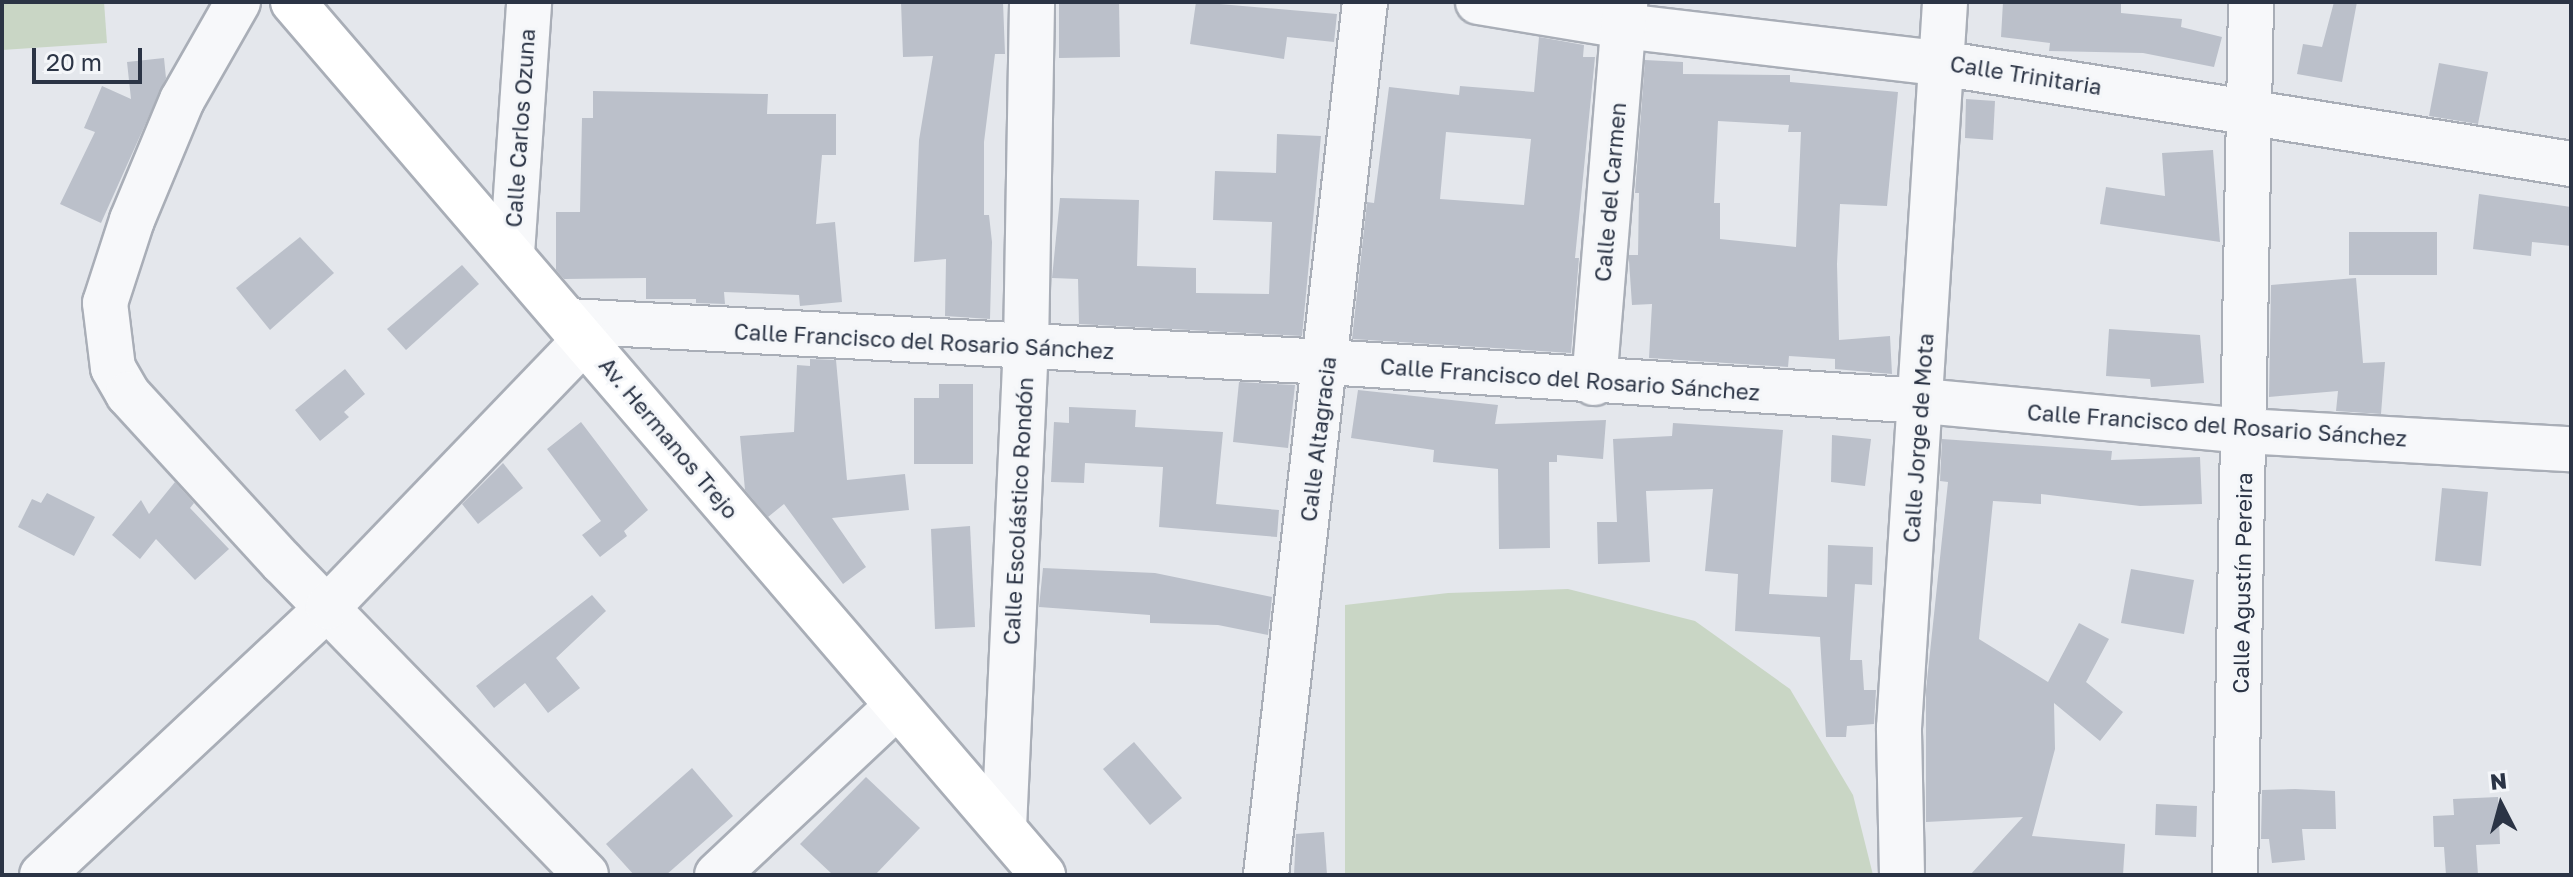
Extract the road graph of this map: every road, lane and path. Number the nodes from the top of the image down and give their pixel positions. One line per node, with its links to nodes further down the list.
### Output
1 (238, 2): 21 (street)
2 (293, 2): 13 (main road, Av. Hermanos Trejo)
3 (529, 2): 13 (street, Calle Carlos Ozuna)
4 (1032, 2): 15 (street, Calle Escolástico Rondón)
5 (1365, 2): 16 (street, Calle Altagracia)
6 (1478, 2): 9 (street, Calle Trinitaria)
7 (1945, 2): 10 (street, Calle Jorge de Mota)
8 (2251, 2): 11 (street, Calle Agustín Pereira)
9 (1624, 14): 10 (street, Calle Trinitaria); 17 (street, Calle del Carmen)
10 (1940, 63): 11 (street, Calle Trinitaria); 18 (street, Calle Jorge de Mota)
11 (2251, 110): 12 (street, Calle Trinitaria); 19 (street, Calle Agustín Pereira)
12 (2571, 164)
13 (512, 254): 14 (main road, Av. Hermanos Trejo)
14 (577, 330): 15 (street, Calle Francisco del Rosario Sánchez); 21 (street); 22 (main road, Av. Hermanos Trejo)
15 (1026, 348): 16 (street, Calle Francisco del Rosario Sánchez); 23 (street, Calle Escolástico Rondón)
16 (1327, 362): 17 (street, Calle Francisco del Rosario Sánchez); 28 (street, Calle Altagracia)
17 (1594, 383): 18 (street, Calle Francisco del Rosario Sánchez)
18 (1922, 401): 19 (street, Calle Francisco del Rosario Sánchez); 29 (street, Calle Jorge de Mota)
19 (2244, 431): 20 (street, Calle Francisco del Rosario Sánchez); 30 (street, Calle Agustín Pereira)
20 (2571, 449)
21 (328, 607): 24 (street); 25 (street)
22 (895, 708): 23 (main road, Av. Hermanos Trejo); 26 (street)
23 (1004, 828): 27 (main road, Av. Hermanos Trejo)
24 (42, 875)
25 (586, 875)
26 (717, 875)
27 (1043, 875)
28 (1266, 875)
29 (1902, 875)
30 (2235, 875)

